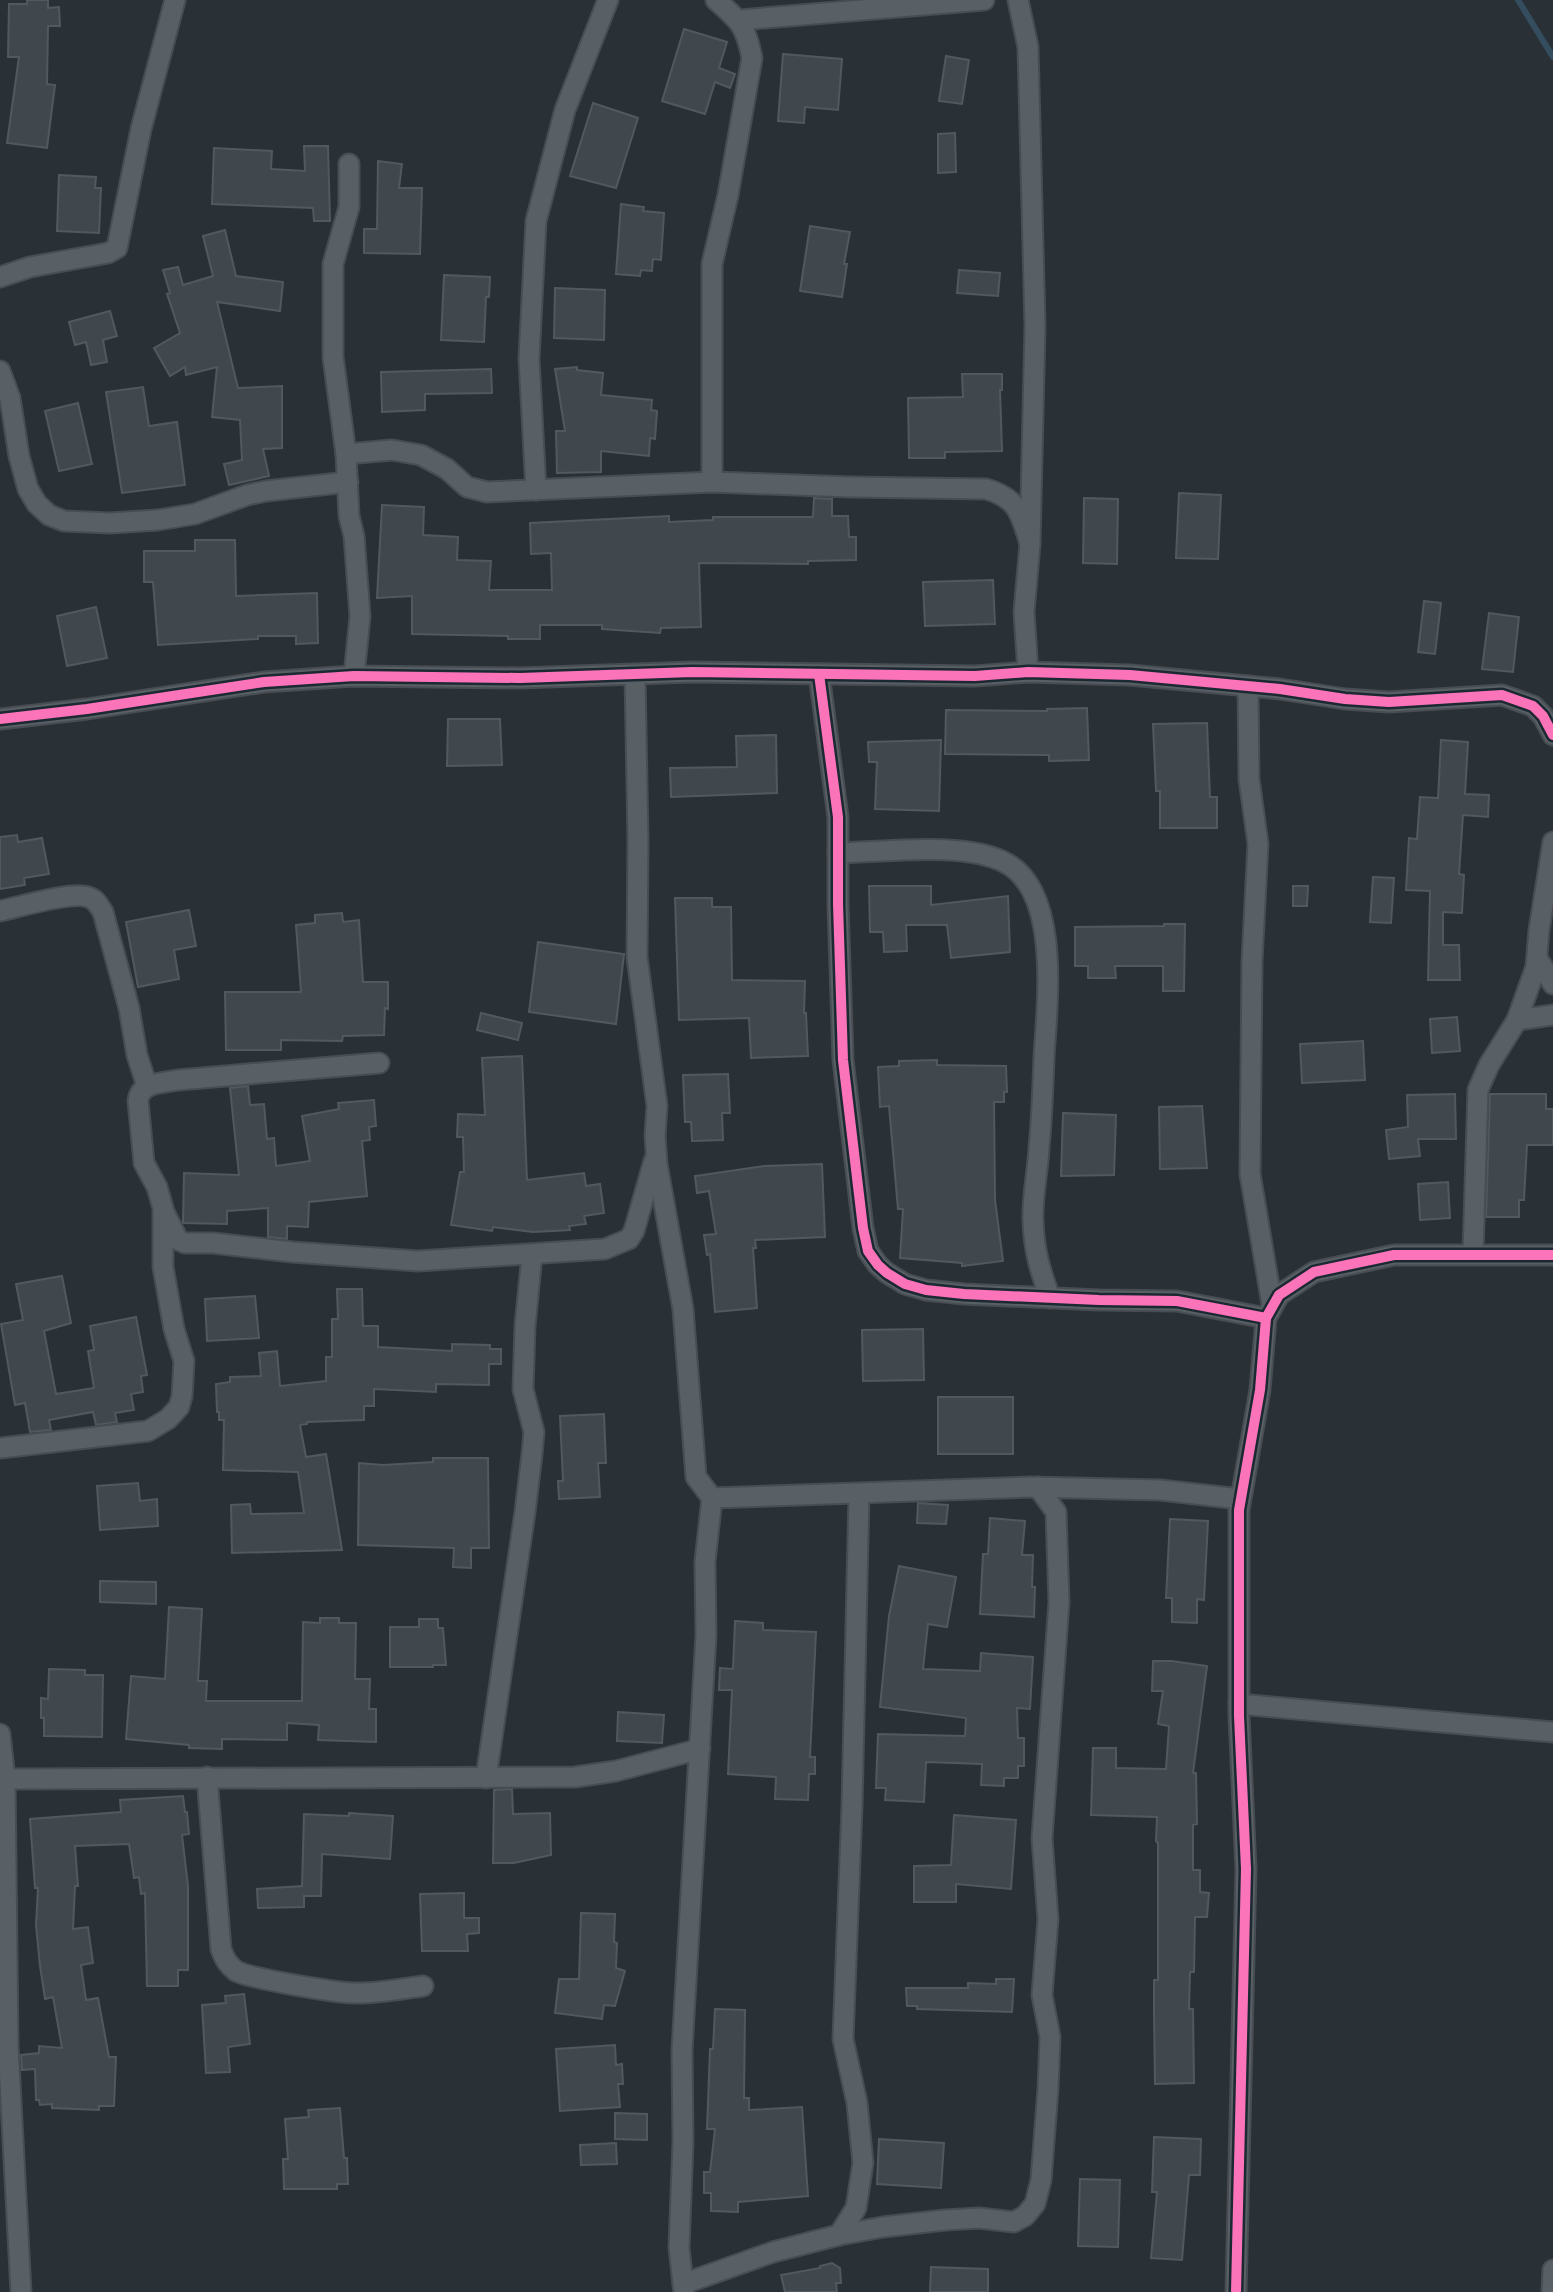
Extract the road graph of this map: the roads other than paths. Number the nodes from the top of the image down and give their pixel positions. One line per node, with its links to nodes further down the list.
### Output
1 (175, 0): 8 (street)
2 (608, 0): 13 (street)
3 (716, 0): 6 (street)
4 (984, 0): 6 (street)
5 (1018, 0): 14 (street)
6 (739, 20): 12 (street)
7 (349, 164): 10 (street)
8 (0, 277)
9 (0, 371): 11 (street)
10 (345, 454): 11 (street); 13 (street)
11 (348, 482): 17 (street)
12 (712, 482): 13 (street); 14 (street)
13 (536, 489)
14 (1030, 544): 15 (street)
15 (1028, 672): 16 (street); 19 (street)
16 (819, 674): 18 (street); 23 (street)
17 (354, 676): 18 (street); 20 (street)
18 (635, 676): 31 (street)
19 (1248, 686): 21 (street); 37 (street)
20 (0, 719)
21 (1553, 735)
22 (1553, 842): 25 (street)
23 (838, 853): 36 (street); 36 (street)
24 (0, 911): 30 (street)
25 (1537, 958): 26 (street); 28 (street)
26 (1553, 984)
27 (1553, 1015): 28 (street)
28 (1517, 1020): 33 (street)
29 (379, 1063): 30 (street)
30 (147, 1086): 32 (street)
31 (657, 1150): 34 (street); 42 (street)
32 (163, 1208): 34 (street); 38 (street)
33 (1473, 1254): 35 (street); 37 (street)
34 (532, 1255): 50 (street)
35 (1553, 1255)
36 (1050, 1298): 37 (street)
37 (1269, 1311): 43 (street)
38 (0, 1448)
39 (1038, 1487): 40 (street); 41 (street); 44 (street)
40 (1076, 1488): 43 (street); 44 (street)
41 (859, 1493): 42 (street); 54 (street)
42 (712, 1498): 48 (street)
43 (1240, 1499): 45 (street)
44 (1056, 1512): 54 (street)
45 (1239, 1704): 46 (street); 58 (street)
46 (1553, 1732)
47 (0, 1734): 51 (street)
48 (700, 1749): 50 (street); 56 (street)
49 (207, 1777): 50 (street); 51 (street); 52 (street)
50 (486, 1778)
51 (5, 1779): 53 (street)
52 (423, 1986)
53 (4, 1991): 57 (street)
54 (839, 2235): 56 (street)
55 (1553, 2270): 59 (street)
56 (684, 2288)
57 (21, 2292)
58 (1236, 2292)
59 (1552, 2292)

